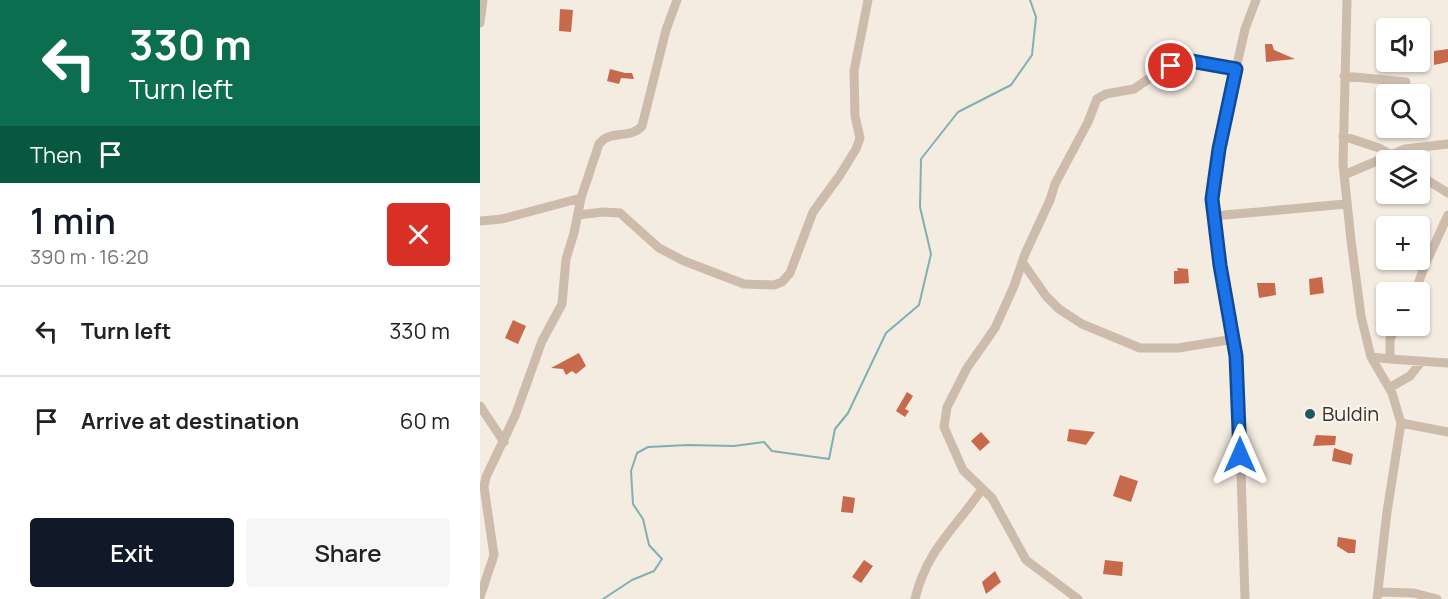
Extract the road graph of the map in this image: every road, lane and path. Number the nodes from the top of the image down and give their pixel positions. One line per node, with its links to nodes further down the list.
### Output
1 (483, 0): 6 (street)
2 (676, 0): 18 (street)
3 (868, 0): 20 (street)
4 (1256, 0): 7 (street)
5 (1347, 0): 8 (street)
6 (480, 23)
7 (1236, 69): 22 (street); 24 (street)
8 (1344, 76): 9 (street); 10 (street)
9 (1406, 82)
10 (1343, 136): 12 (street); 15 (street)
11 (1448, 144): 13 (street)
12 (1382, 150)
13 (1404, 150)
14 (1376, 160): 15 (street)
15 (1344, 175): 19 (street)
16 (1430, 182): 17 (street)
17 (1448, 193)
18 (581, 198): 20 (street); 23 (street)
19 (1346, 204): 22 (street); 28 (street)
20 (578, 215): 36 (street)
21 (1448, 215): 25 (street)
22 (1213, 216): 27 (street)
23 (480, 221)
24 (1023, 263): 27 (street); 37 (street)
25 (1419, 282)
26 (1392, 336): 29 (street)
27 (1234, 339): 42 (street)
28 (1371, 357): 29 (street); 32 (street)
29 (1390, 359): 30 (street)
30 (1421, 362): 31 (street); 32 (street)
31 (1448, 363)
32 (1389, 388): 34 (street)
33 (480, 406): 36 (street)
34 (1401, 423): 35 (street); 38 (street)
35 (1448, 432)
36 (504, 442): 39 (street)
37 (982, 489): 40 (street); 41 (street)
38 (1377, 595): 43 (street)
39 (480, 597)
40 (915, 599)
41 (1078, 599)
42 (1245, 599)
43 (1437, 599)

